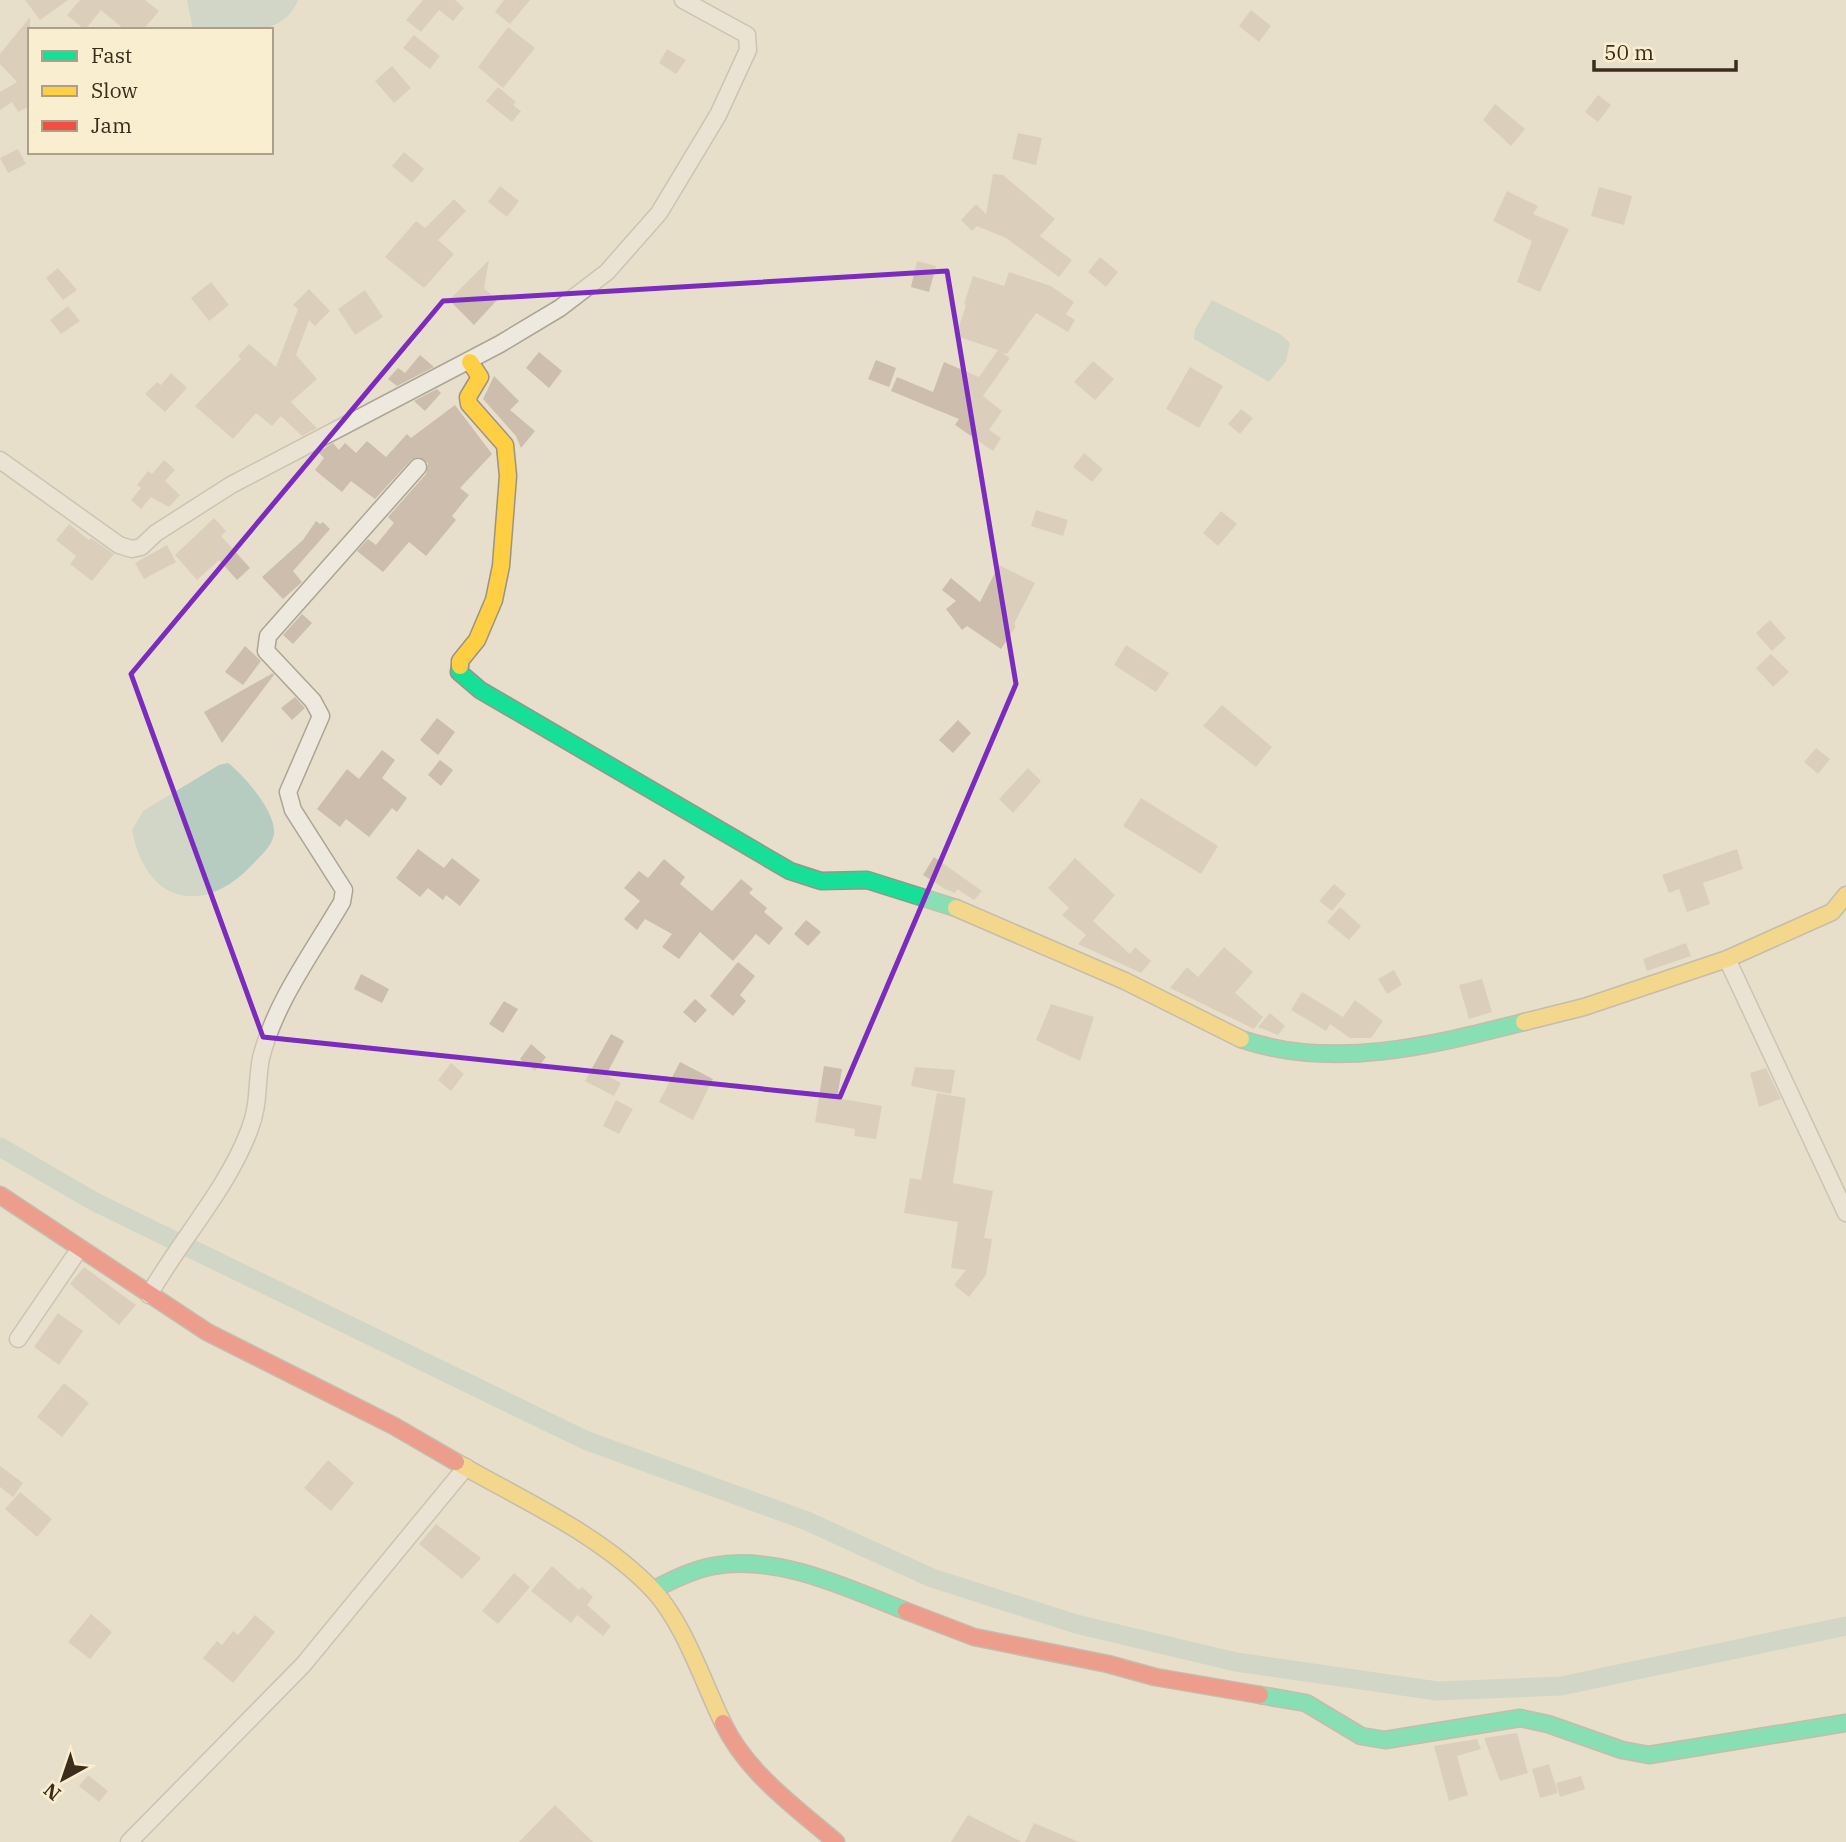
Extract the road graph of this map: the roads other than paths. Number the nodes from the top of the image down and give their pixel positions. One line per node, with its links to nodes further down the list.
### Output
1 (683, 0): 2 (street)
2 (470, 362): 3 (street); 6 (street)
3 (0, 460)
4 (418, 467): 10 (street)
5 (1846, 895): 6 (street)
6 (1727, 959): 8 (street)
7 (0, 1195): 9 (street)
8 (1846, 1213)
9 (80, 1248): 10 (street); 11 (street)
10 (149, 1295): 12 (street)
11 (18, 1339)
12 (466, 1466): 13 (street); 15 (street)
13 (653, 1590): 14 (street); 16 (street)
14 (1846, 1723)
15 (129, 1842)
16 (836, 1842)

